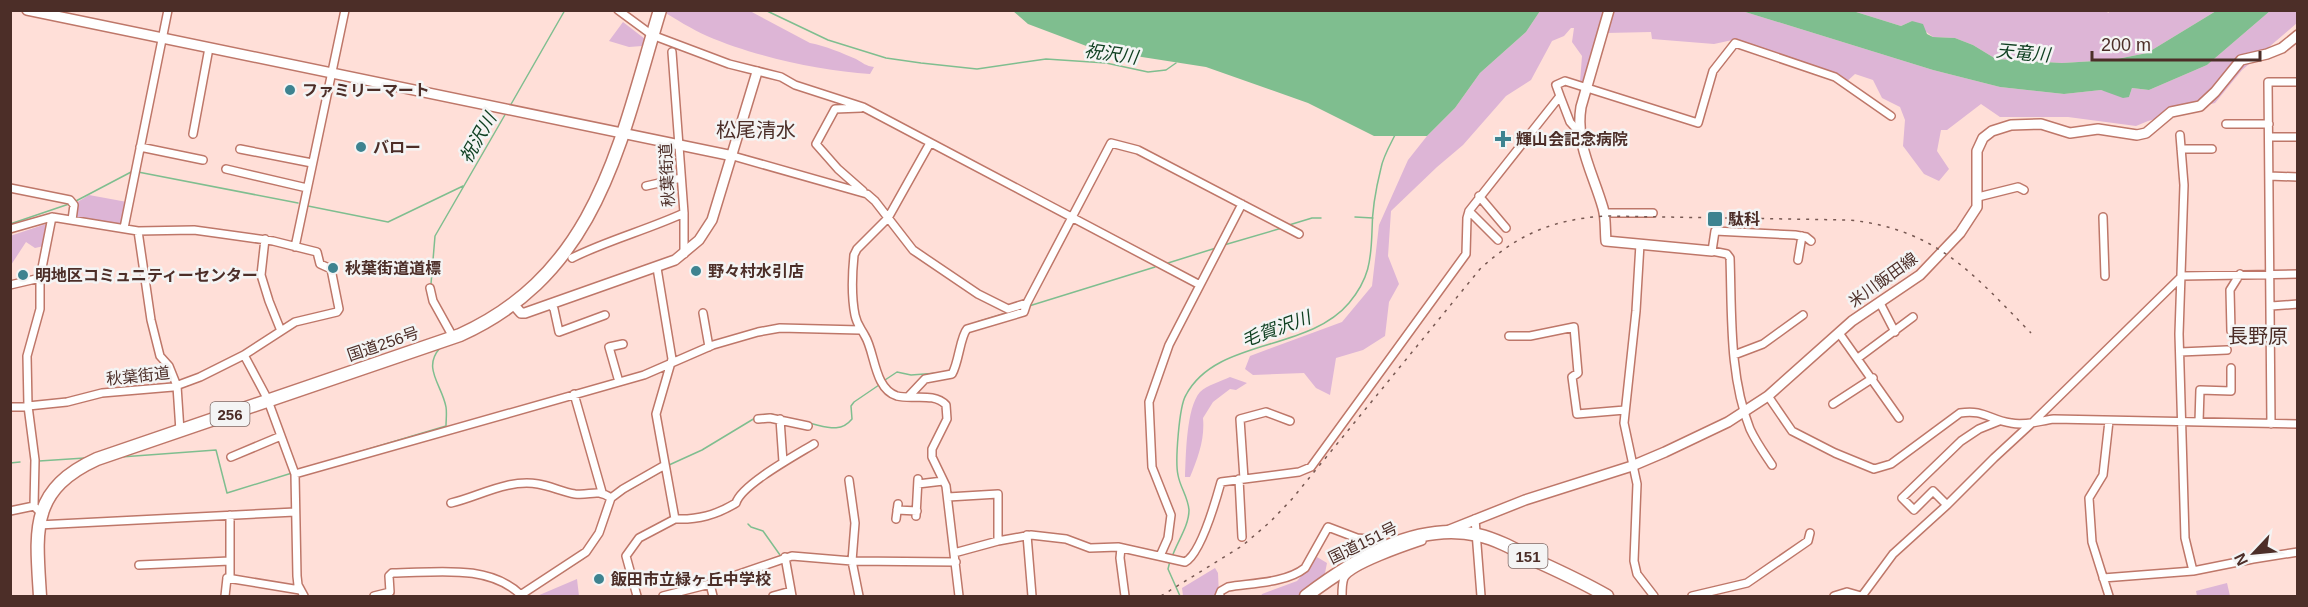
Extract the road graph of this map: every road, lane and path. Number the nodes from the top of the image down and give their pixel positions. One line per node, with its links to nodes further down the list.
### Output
1 (27, 10): 9 (main road)
2 (168, 10): 9 (street)
3 (345, 10): 13 (street)
4 (618, 10): 7 (street)
5 (660, 10): 7 (highway, 国道256号 / 256)
6 (1608, 14): 15 (main road)
7 (653, 33): 12 (street); 21 (highway, 国道256号 / 256)
8 (2298, 35): 46 (main road, 米川飯田線)
9 (163, 39): 10 (main road); 29 (street)
10 (210, 48): 13 (main road); 23 (street)
11 (672, 52): 28 (street, 秋葉街道)
12 (757, 72): 17 (street); 33 (main road)
13 (331, 73): 21 (main road); 35 (street)
14 (2298, 82): 20 (street)
15 (1587, 88): 16 (street); 18 (street); 22 (main road)
16 (1560, 96): 22 (street); 45 (street)
17 (863, 107): 27 (street); 44 (street)
18 (1891, 116)
19 (2226, 124): 20 (street)
20 (2269, 124): 26 (street)
21 (622, 132): 28 (main road); 83 (highway, 国道256号 / 256)
22 (1579, 132): 50 (main road)
23 (193, 134)
24 (2180, 135): 31 (street)
25 (2298, 136): 26 (street)
26 (2269, 137): 37 (street)
27 (930, 143): 54 (street); 55 (street)
28 (679, 144): 33 (main road); 39 (street, 秋葉街道)
29 (140, 147): 34 (street); 57 (street)
30 (240, 149): 35 (street)
31 (2181, 149): 32 (street); 77 (street)
32 (2212, 150)
33 (733, 156): 44 (street); 69 (main road)
34 (203, 160)
35 (312, 164): 42 (street)
36 (226, 170): 42 (street)
37 (2269, 176): 38 (street); 74 (street)
38 (2298, 177)
39 (681, 178): 40 (street); 49 (street, 秋葉街道)
40 (646, 186)
41 (10, 188): 56 (street)
42 (307, 188): 67 (street)
43 (2024, 190): 46 (street)
44 (867, 194): 55 (street)
45 (1479, 196): 48 (street); 58 (street)
46 (1978, 197): 82 (main road, 米川飯田線)
47 (1242, 204): 54 (street); 61 (street); 80 (street)
48 (1469, 211): 64 (street); 141 (street)
49 (684, 213): 69 (street); 70 (street, 秋葉街道)
50 (1604, 213): 51 (street); 66 (main road)
51 (1653, 213)
52 (2103, 216): 76 (street)
53 (52, 217): 56 (street); 59 (street); 78 (street)
54 (1070, 217): 80 (street); 86 (street)
55 (888, 218): 86 (street); 92 (street)
56 (72, 220): 57 (street)
57 (124, 228): 60 (street)
58 (1506, 228)
59 (10, 229)
60 (138, 231): 63 (street); 110 (street)
61 (1299, 234)
62 (1802, 236): 65 (street); 68 (street); 71 (street)
63 (265, 239): 67 (street); 93 (street)
64 (1498, 240)
65 (1811, 241)
66 (1640, 244): 68 (main road); 118 (street)
67 (295, 248): 93 (street, 秋葉街道)
68 (1712, 251): 104 (street)
69 (684, 254): 72 (main road)
70 (572, 258)
71 (1798, 260)
72 (657, 268): 84 (main road); 106 (street)
73 (2240, 274): 74 (street); 77 (street); 94 (street)
74 (2271, 274): 75 (street); 87 (street)
75 (2298, 274)
76 (2105, 276)
77 (2182, 276): 102 (street); 126 (street)
78 (40, 278): 79 (street); 116 (street)
79 (10, 285)
80 (1200, 285): 168 (street)
81 (430, 288): 97 (street)
82 (1880, 303): 95 (street); 96 (main road, 米川飯田線)
83 (513, 304): 84 (main road); 97 (highway, 国道256号 / 256)
84 (550, 304): 89 (street)
85 (2298, 304): 87 (street)
86 (1026, 306): 113 (street)
87 (2271, 306): 129 (street)
88 (703, 313): 100 (street)
89 (605, 315)
90 (1803, 315): 104 (street)
91 (1913, 317): 95 (street)
92 (860, 330): 100 (street); 113 (street)
93 (281, 331): 103 (street, 秋葉街道)
94 (2231, 331)
95 (1895, 332): 105 (street)
96 (1839, 333): 105 (street); 112 (main road, 米川飯田線)
97 (447, 335): 114 (highway, 国道256号 / 256)
98 (1509, 336): 118 (street)
99 (623, 344): 109 (street)
100 (709, 347): 106 (street)
101 (2227, 350): 102 (street)
102 (2180, 352): 127 (street)
103 (244, 355): 110 (street, 秋葉街道); 114 (street)
104 (1734, 355): 119 (street)
105 (1858, 358): 108 (street)
106 (672, 364): 109 (street); 137 (street)
107 (2231, 368): 128 (street)
108 (1873, 378): 115 (street); 120 (street)
109 (619, 382): 111 (street)
110 (177, 386): 116 (street, 秋葉街道); 132 (street)
111 (574, 394): 140 (street); 144 (street)
112 (1768, 396): 119 (main road, 米川飯田線); 124 (street)
113 (908, 397): 143 (street)
114 (268, 401): 132 (highway, 国道256号 / 256); 133 (street)
115 (1833, 405)
116 (28, 406): 117 (street, 秋葉街道); 151 (street)
117 (10, 407)
118 (1625, 410): 139 (street)
119 (1744, 412): 138 (street); 139 (main road, 米川飯田線)
120 (1899, 418)
121 (758, 419): 122 (street)
122 (780, 419): 131 (street); 136 (street)
123 (1290, 420): 141 (street)
124 (1999, 421): 126 (street); 148 (street)
125 (2109, 421): 126 (street); 127 (street); 175 (street)
126 (2033, 422): 148 (street)
127 (2182, 422): 128 (street); 173 (street)
128 (2199, 422): 129 (street)
129 (2271, 424): 130 (street)
130 (2298, 424)
131 (808, 426)
132 (180, 431): 151 (highway, 国道256号 / 256)
133 (281, 436): 135 (street); 140 (street)
134 (814, 444): 136 (street)
135 (231, 458)
136 (783, 462): 153 (street)
137 (665, 465): 145 (street); 153 (street)
138 (1772, 465)
139 (1632, 466): 155 (main road, 米川飯田線); 197 (street)
140 (295, 474): 150 (street)
141 (1241, 479): 161 (street); 168 (street)
142 (849, 480): 170 (street)
143 (943, 481): 146 (street); 154 (street)
144 (602, 492): 145 (street); 147 (street)
145 (611, 498): 180 (street)
146 (948, 498): 162 (street); 166 (street)
147 (451, 503)
148 (1947, 505): 200 (street)
149 (10, 511): 151 (street)
150 (295, 512): 152 (street); 177 (street)
151 (38, 515): 152 (street); 181 (highway)
152 (230, 515): 169 (street)
153 (675, 519): 184 (street)
154 (896, 519)
155 (1474, 519): 156 (main road, 米川飯田線); 160 (street)
156 (1444, 532): 158 (highway, 国道151号 / 151); 160 (highway, 国道151号 / 151)
157 (1810, 533): 198 (street)
158 (1428, 534): 163 (highway, 国道151号 / 151); 194 (street)
159 (1027, 535): 162 (street); 164 (street); 190 (street)
160 (1477, 535): 195 (street); 196 (highway, 国道151号 / 151)
161 (1242, 537)
162 (998, 541): 166 (street)
163 (1387, 546): 192 (street); 193 (highway, 国道151号 / 151)
164 (1121, 548): 168 (street); 191 (street)
165 (2298, 552): 173 (street)
166 (954, 553): 171 (street)
167 (785, 557): 170 (street); 176 (street); 179 (street)
168 (1162, 557)
169 (230, 561): 172 (street); 174 (street)
170 (852, 561): 171 (street); 188 (street)
171 (956, 562): 189 (street)
172 (139, 565)
173 (2193, 571): 175 (street)
174 (227, 578): 177 (street); 182 (street)
175 (2103, 578): 201 (street)
176 (710, 584): 178 (street); 186 (street)
177 (302, 593)
178 (684, 594): 185 (street)
179 (791, 594): 187 (street)
180 (520, 596): 183 (street)
181 (40, 597)
182 (225, 597)
183 (374, 597)
184 (637, 597)
185 (663, 597)
186 (713, 597)
187 (773, 597)
188 (859, 597)
189 (959, 597)
190 (1032, 597)
191 (1125, 597)
192 (1219, 597)
193 (1306, 597)
194 (1342, 597)
195 (1481, 597)
196 (1607, 597)
197 (1654, 597)
198 (1692, 597)
199 (1834, 597): 200 (street)
200 (1861, 597)
201 (2109, 597)

